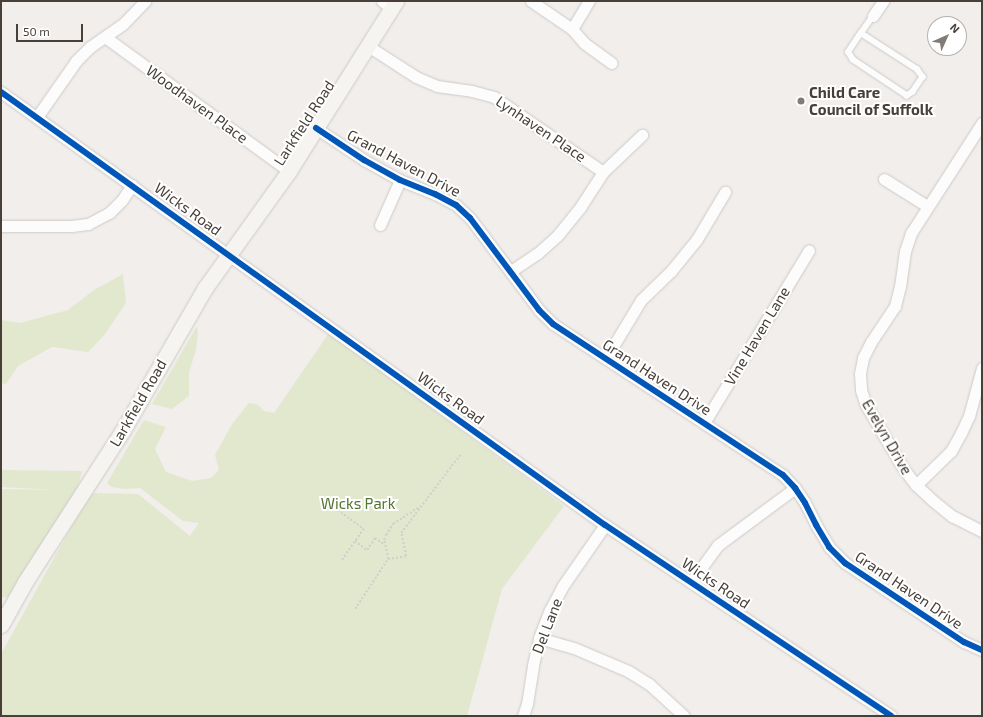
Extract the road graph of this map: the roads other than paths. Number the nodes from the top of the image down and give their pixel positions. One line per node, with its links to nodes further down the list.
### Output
1 (145, 1): 9 (street)
2 (531, 1): 7 (street)
3 (589, 1): 7 (street)
4 (883, 1): 6 (street)
5 (390, 3): 10 (main road, Larkfield Road)
6 (873, 16): 8 (lane)
7 (572, 29): 11 (street)
8 (861, 33): 8 (lane)
9 (105, 37): 13 (street); 17 (street, Woodhaven Place)
10 (368, 46): 15 (main road, Larkfield Road); 18 (street, Lynhaven Place)
11 (612, 63)
12 (1, 92): 13 (street, Wicks Road)
13 (37, 117): 21 (street, Wicks Road)
14 (982, 123): 23 (street, Evelyn Drive)
15 (316, 128): 17 (main road, Larkfield Road); 20 (street, Grand Haven Drive)
16 (642, 135): 18 (street)
17 (289, 171): 27 (main road, Larkfield Road)
18 (603, 172): 28 (street)
19 (884, 179): 23 (street)
20 (400, 180): 24 (street); 28 (street, Grand Haven Drive)
21 (132, 185): 25 (street); 27 (street, Wicks Road)
22 (725, 192): 29 (street)
23 (927, 206): 32 (street, Evelyn Drive)
24 (380, 225)
25 (1, 226)
26 (809, 250): 31 (street, Vine Haven Lane)
27 (229, 254): 34 (street, Wicks Road); 37 (main road, Larkfield Road)
28 (511, 271): 29 (street, Grand Haven Drive)
29 (606, 358): 31 (street, Grand Haven Drive)
30 (982, 368): 32 (street)
31 (704, 423): 33 (street, Grand Haven Drive)
32 (916, 485): 35 (street, Evelyn Drive)
33 (795, 488): 36 (street); 39 (street, Grand Haven Drive)
34 (605, 525): 36 (street, Wicks Road); 38 (street, Del Lane)
35 (982, 531)
36 (691, 582): 42 (street, Wicks Road)
37 (1, 626)
38 (539, 638): 40 (street, Del Lane); 41 (street)
39 (982, 650)
40 (523, 716)
41 (684, 716)
42 (891, 716)

